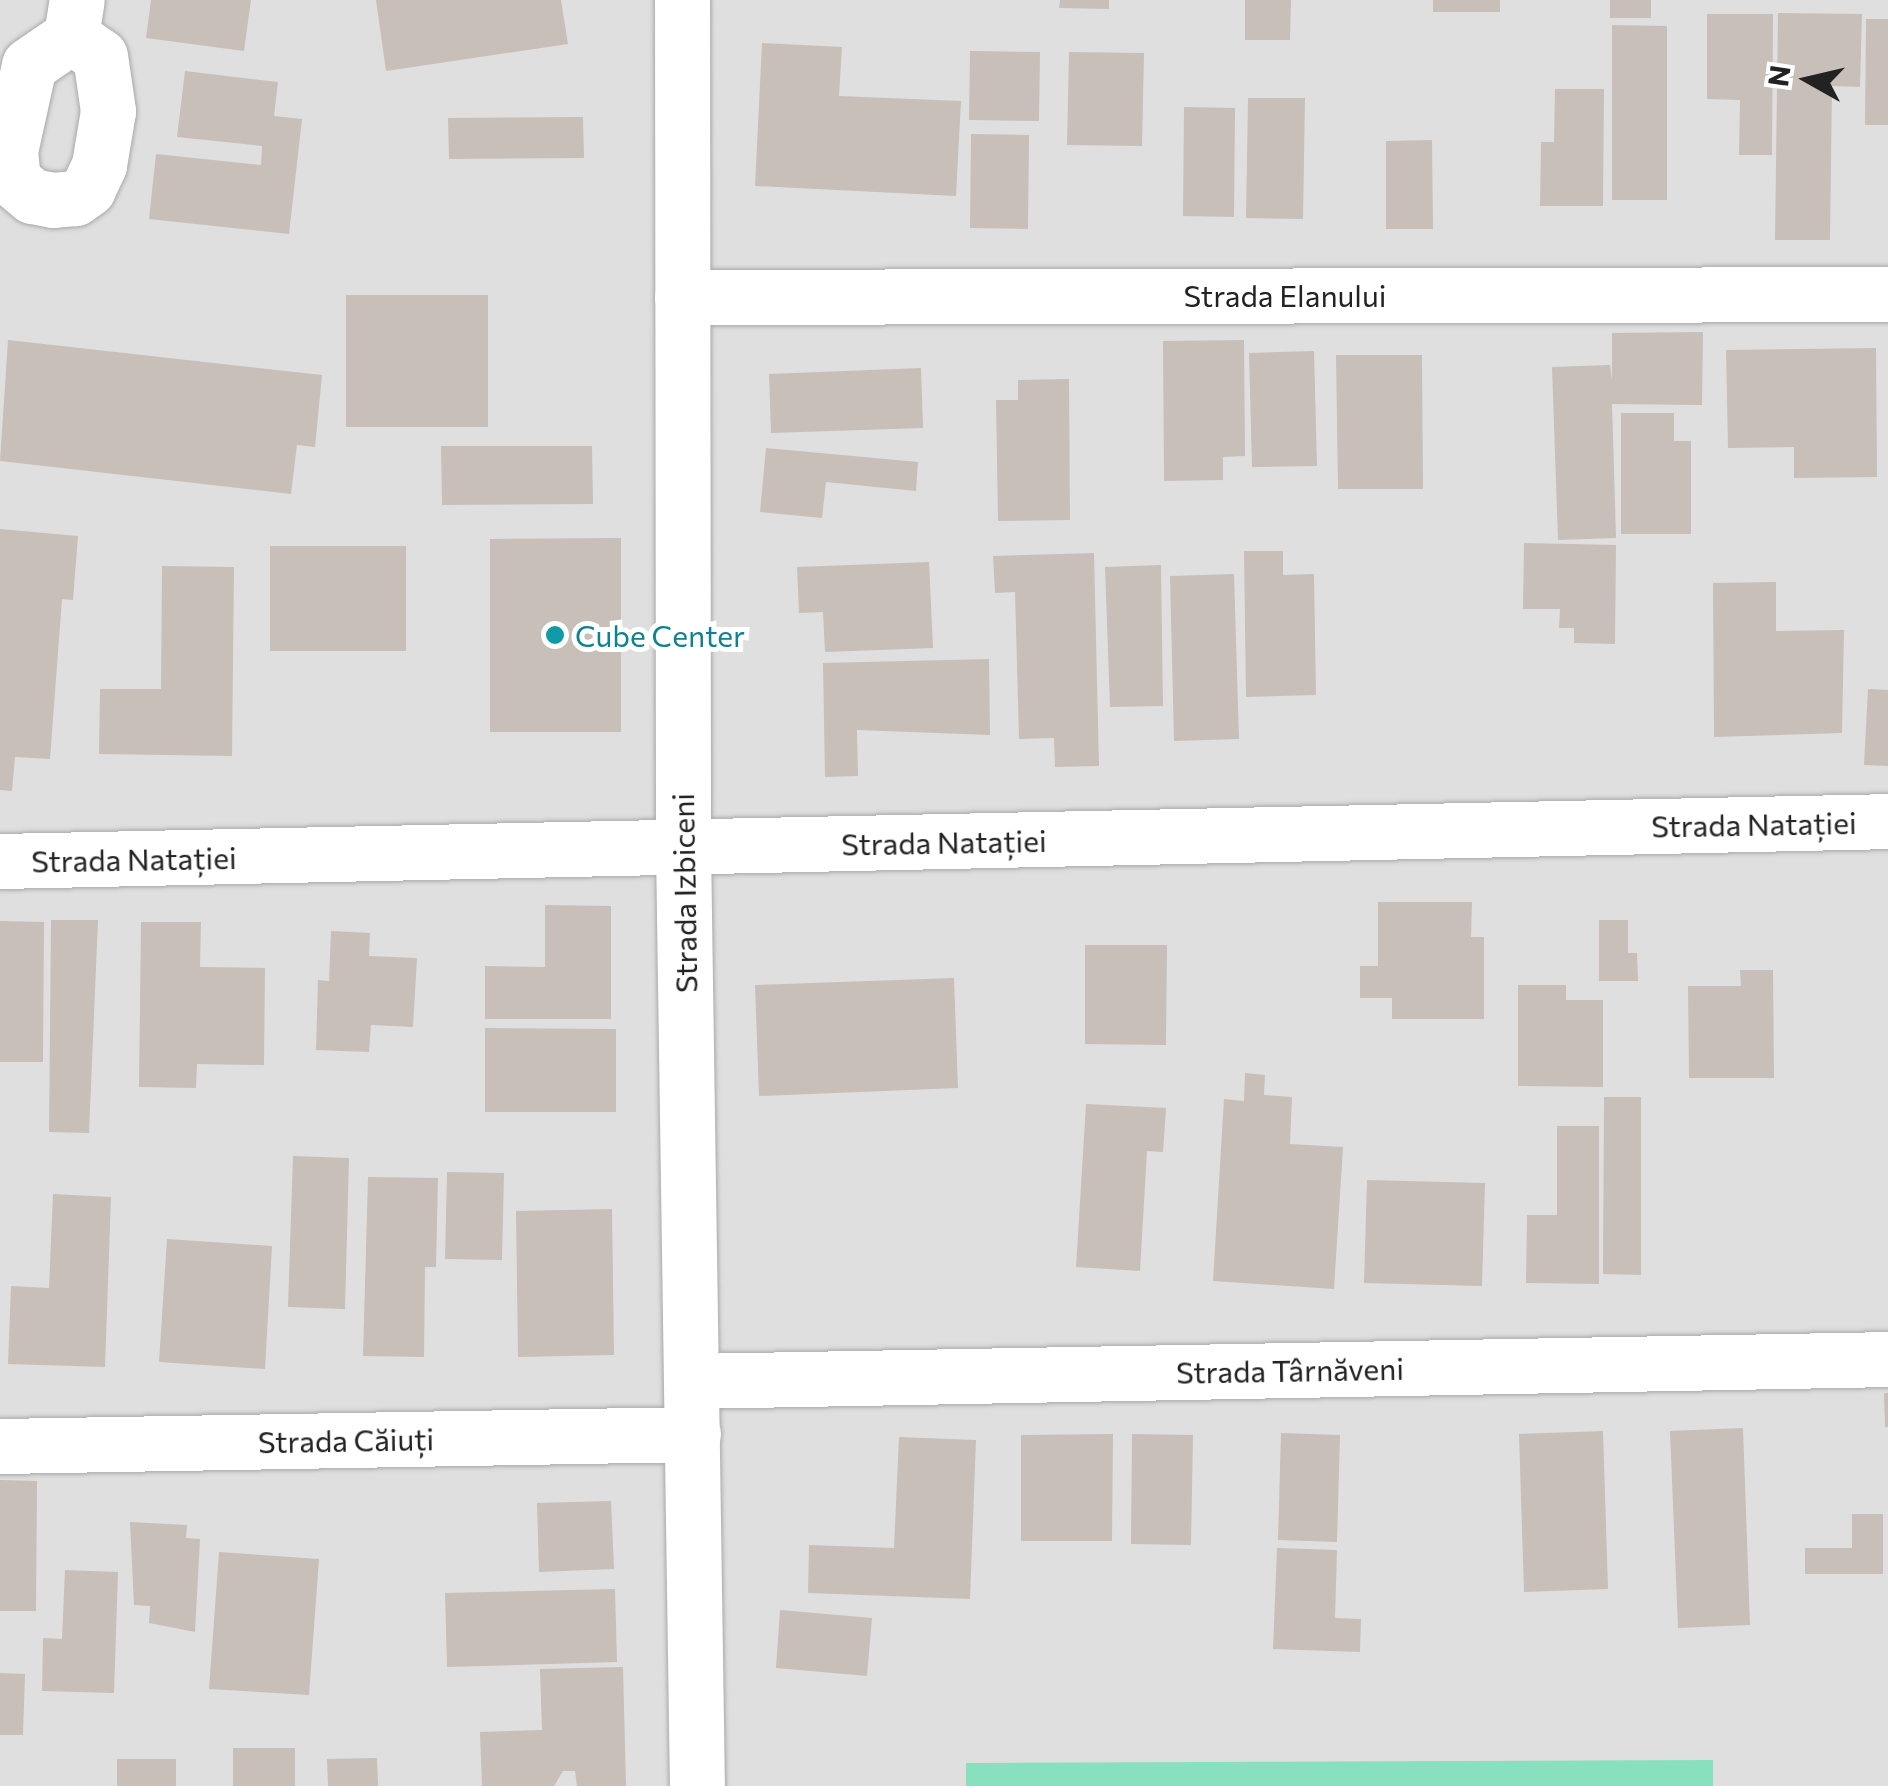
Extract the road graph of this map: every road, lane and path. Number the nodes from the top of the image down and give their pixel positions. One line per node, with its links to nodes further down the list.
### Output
1 (682, 0): 3 (street, Strada Izbiceni)
2 (1888, 294): 3 (street, Strada Elanului)
3 (682, 298): 5 (street, Strada Izbiceni)
4 (1888, 821): 5 (street, Strada Natației)
5 (683, 848): 6 (street, Strada Natației); 8 (street, Strada Izbiceni)
6 (0, 861)
7 (1888, 1358): 8 (street, Strada Târnăveni)
8 (692, 1380): 9 (street, Strada Izbiceni)
9 (693, 1434): 10 (street, Strada Căiuți); 11 (street, Strada Izbiceni)
10 (0, 1446)
11 (696, 1786)

